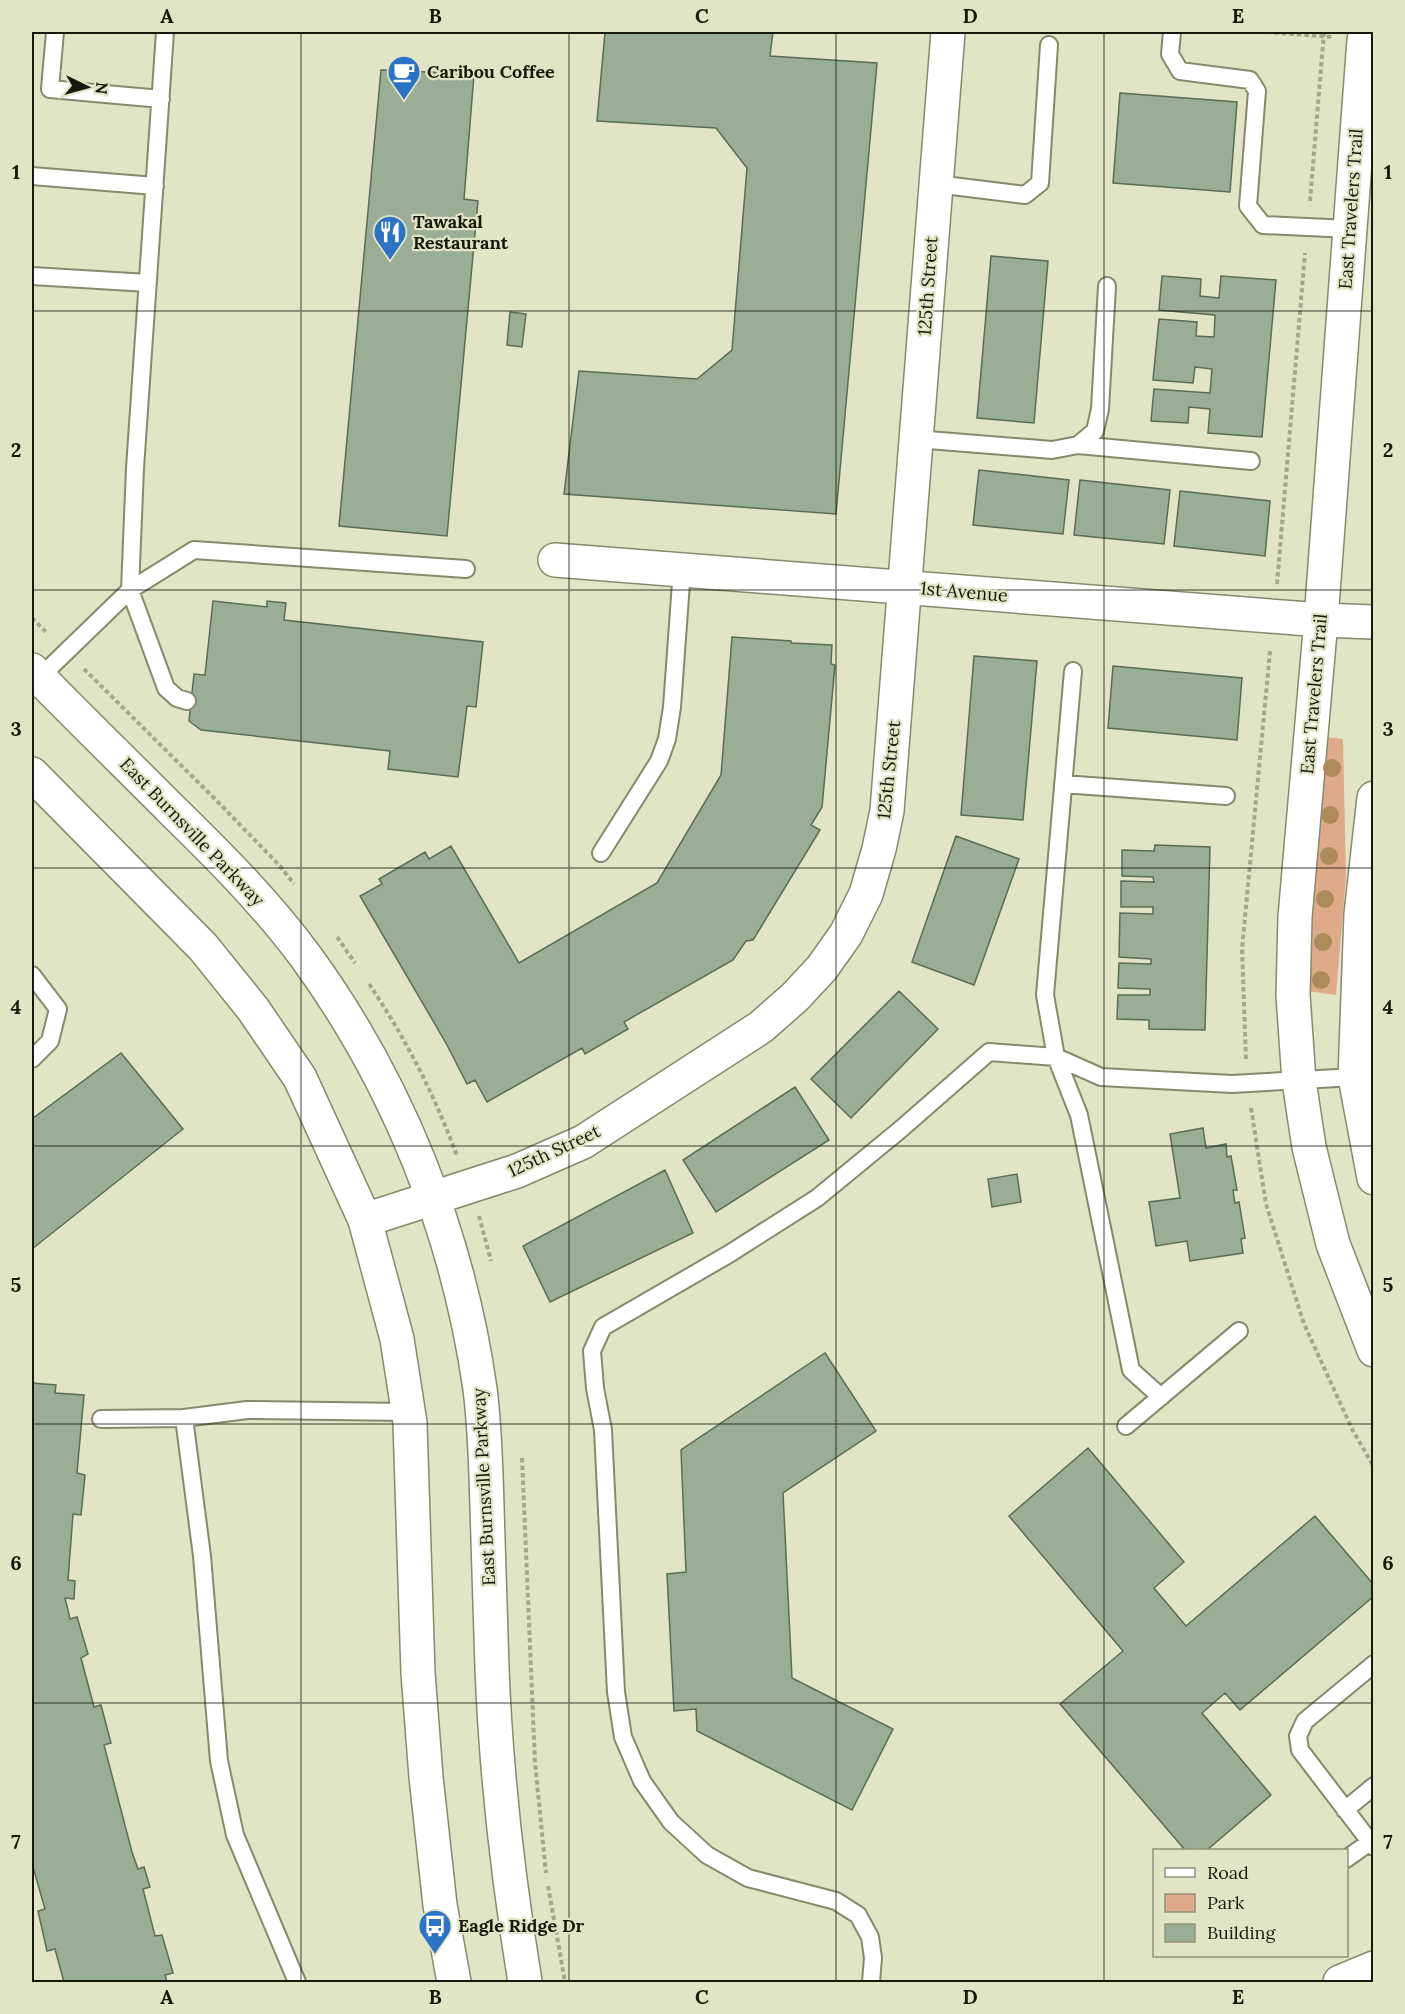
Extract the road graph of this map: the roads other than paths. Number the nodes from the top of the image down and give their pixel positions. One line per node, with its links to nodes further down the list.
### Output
1 (55, 32): 7 (lane)
2 (165, 32): 7 (lane)
3 (948, 32): 9 (street, 125th Street)
4 (1172, 32): 11 (lane)
5 (1369, 36): 11 (street, East Travelers Trail)
6 (1049, 45): 9 (lane)
7 (161, 99): 10 (lane)
8 (32, 176): 10 (lane)
9 (936, 184): 15 (street, 125th Street)
10 (155, 186): 13 (lane)
11 (1350, 229): 23 (street, East Travelers Trail)
12 (32, 276): 13 (lane)
13 (148, 283): 22 (lane)
14 (1107, 286): 16 (lane)
15 (916, 439): 16 (lane); 21 (street, 125th Street)
16 (1078, 445): 17 (lane)
17 (1251, 461)
18 (555, 560): 20 (street, 1st Avenue)
19 (466, 569): 22 (lane)
20 (682, 569): 21 (street, 1st Avenue); 32 (lane)
21 (905, 587): 23 (street, 1st Avenue); 39 (street, 125th Street)
22 (130, 590): 26 (lane); 27 (lane)
23 (1321, 620): 24 (street, 1st Avenue); 37 (street, East Travelers Trail)
24 (1374, 622)
25 (1073, 671): 29 (lane)
26 (34, 678): 39 (street, East Burnsville Parkway)
27 (187, 701)
28 (32, 774): 40 (street)
29 (1063, 784): 30 (lane); 34 (lane)
30 (1226, 796)
31 (1374, 798): 36 (street)
32 (601, 853)
33 (32, 975): 35 (lane)
34 (1056, 1057): 37 (lane); 43 (lane); 57 (lane)
35 (32, 1059)
36 (1355, 1077): 37 (lane); 38 (street)
37 (1299, 1081): 42 (street, East Travelers Trail)
38 (1374, 1178)
39 (433, 1199): 40 (street, 125th Street); 56 (street, East Burnsville Parkway)
40 (365, 1220): 44 (street)
41 (1239, 1331): 43 (lane)
42 (1374, 1350)
43 (1161, 1397): 47 (lane)
44 (408, 1412): 45 (lane); 55 (street)
45 (184, 1418): 46 (lane); 54 (lane)
46 (101, 1419)
47 (1126, 1426)
48 (1374, 1664): 50 (lane)
49 (1374, 1786): 50 (lane)
50 (1345, 1810): 51 (lane)
51 (1372, 1845): 52 (lane)
52 (1348, 1858)
53 (1374, 1968): 58 (street)
54 (297, 1983)
55 (454, 1983)
56 (525, 1983)
57 (871, 1983)
58 (1340, 1983)

